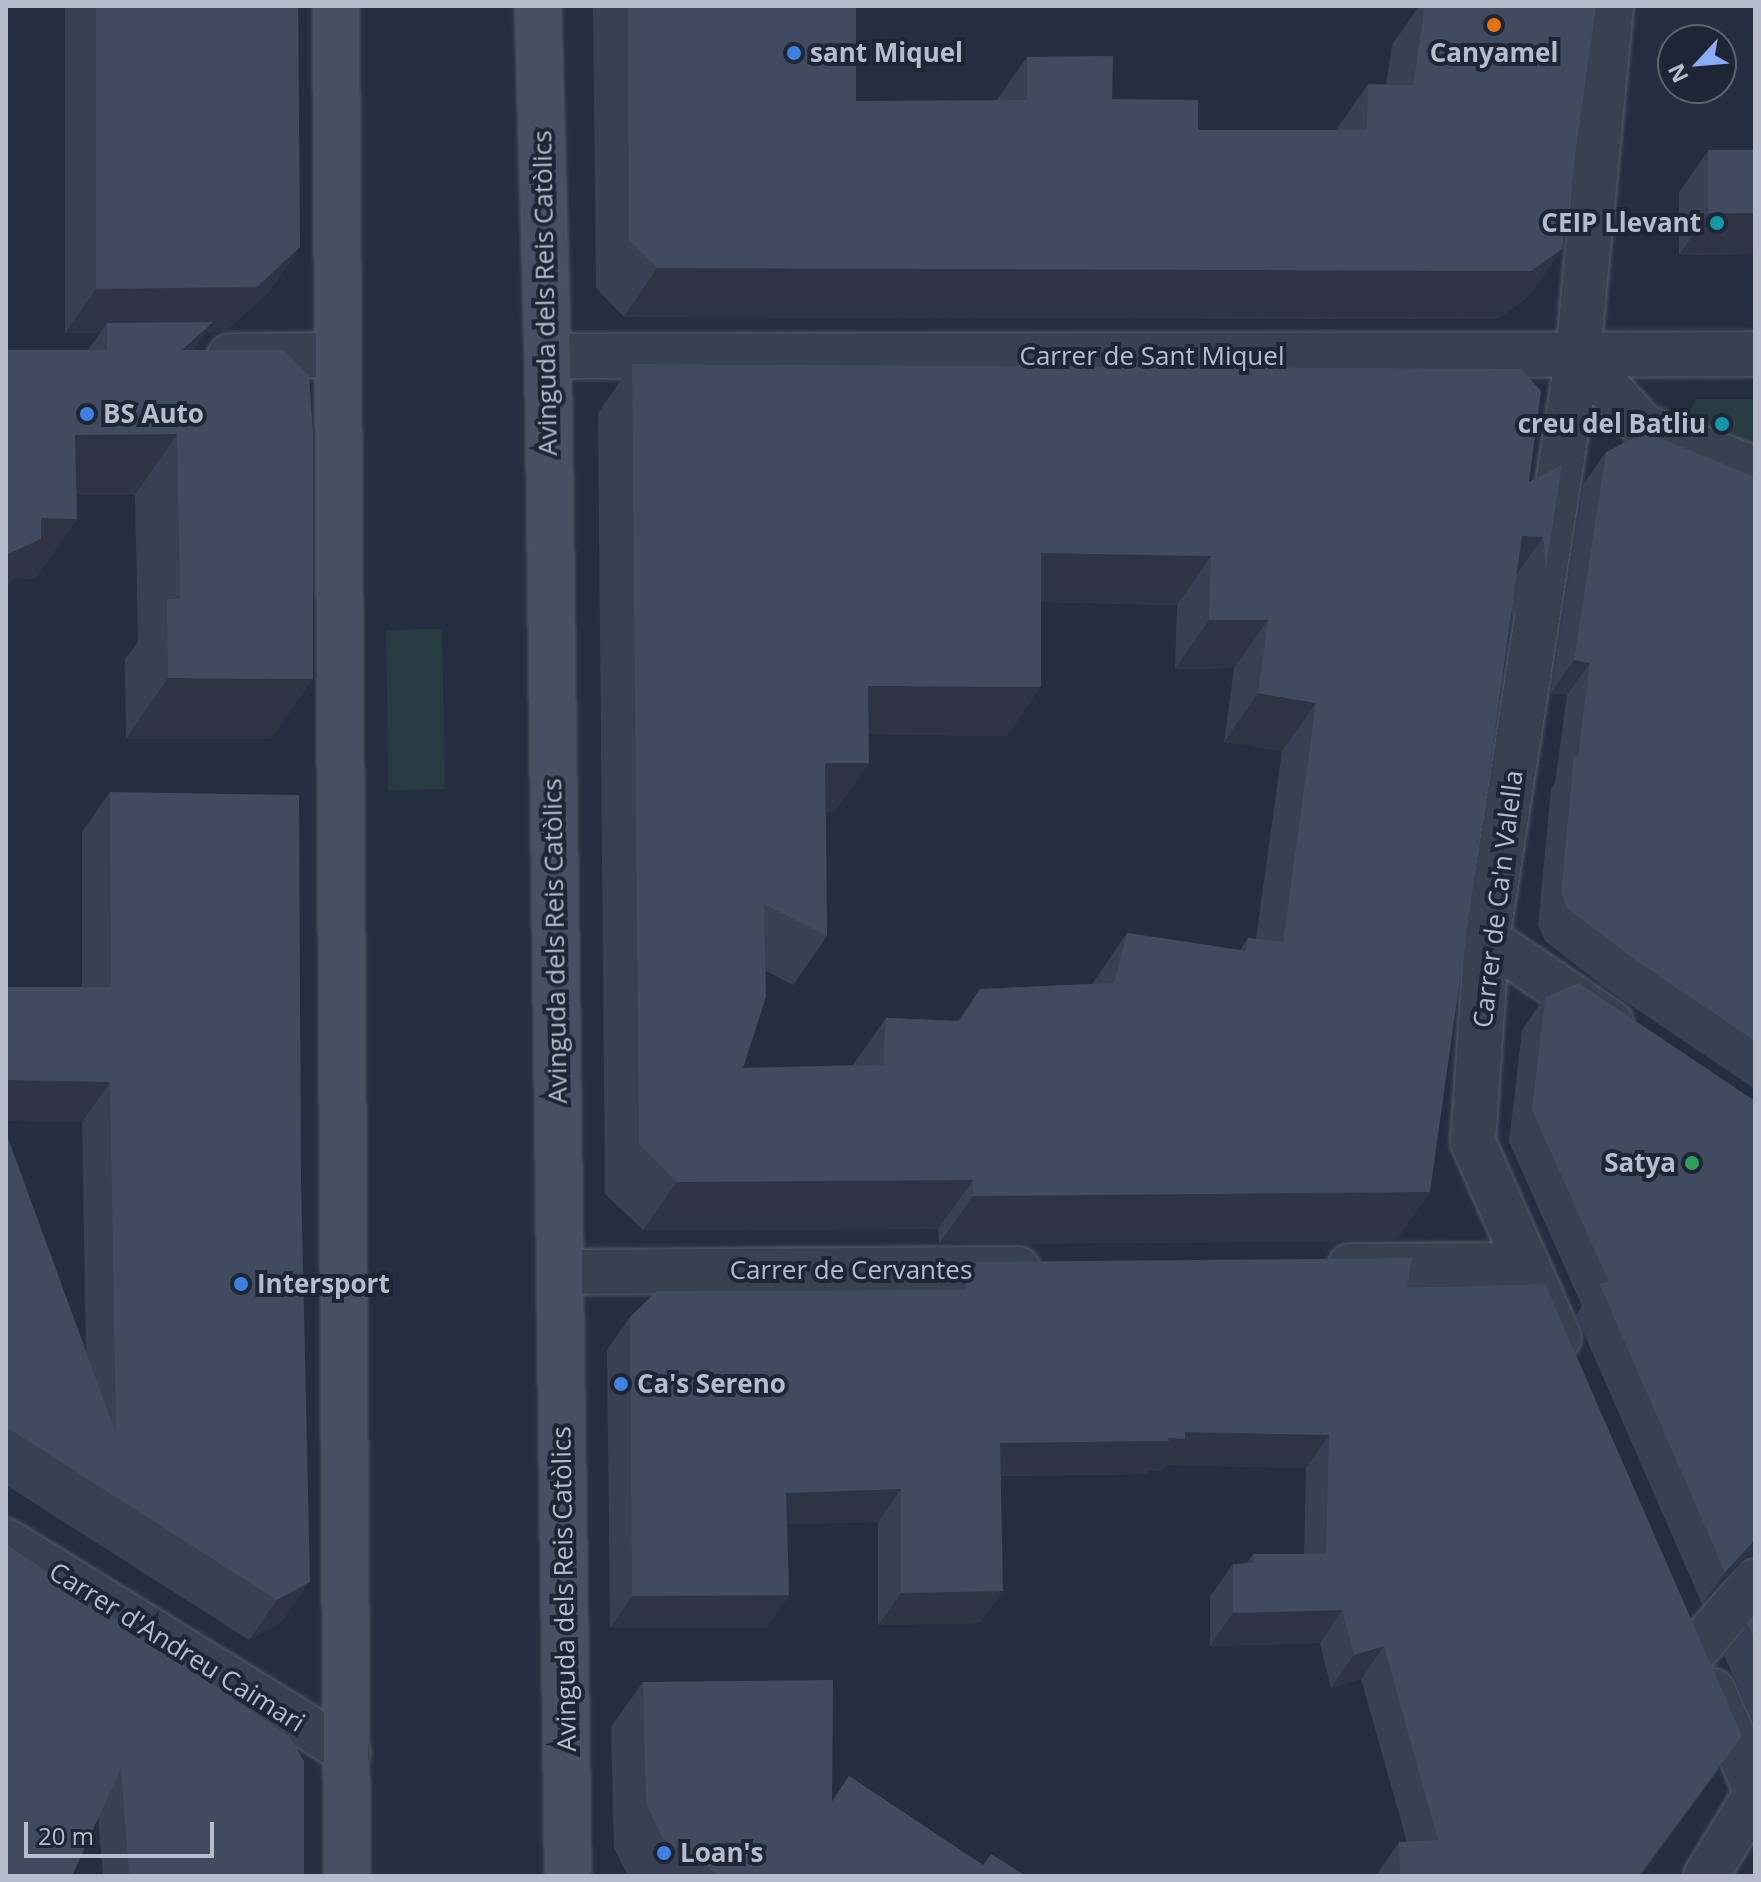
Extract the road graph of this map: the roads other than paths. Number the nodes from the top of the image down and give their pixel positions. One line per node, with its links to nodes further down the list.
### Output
1 (336, 6): 5 (main road)
2 (538, 6): 7 (main road, Avinguda dels Reis Catòlics)
3 (1611, 6): 6 (street, Carrer de Ca'n Valella)
4 (1755, 354): 6 (street, Carrer de Sant Miquel)
5 (336, 355): 8 (street); 21 (main road)
6 (1578, 355): 7 (street, Carrer de Sant Miquel); 9 (street); 10 (street, Carrer de Ca'n Valella)
7 (548, 356): 15 (main road, Avinguda dels Reis Catòlics)
8 (195, 357)
9 (1755, 469)
10 (1487, 939): 11 (street); 12 (street, Carrer de Ca'n Valella)
11 (1640, 1042)
12 (1527, 1265): 13 (street); 16 (street, Carrer de Ca'n Valella)
13 (1305, 1267)
14 (1051, 1268): 15 (street, Carrer de Cervantes)
15 (560, 1272): 25 (main road, Avinguda dels Reis Catòlics)
16 (1577, 1379)
17 (6, 1541): 21 (street, Carrer d'Andreu Caimari)
18 (1755, 1581): 20 (street)
19 (1677, 1607): 20 (street)
20 (1696, 1650): 22 (street)
21 (348, 1752): 24 (main road)
22 (1755, 1788)
23 (1755, 1796): 26 (street)
24 (347, 1876)
25 (568, 1876)
26 (1706, 1876)

